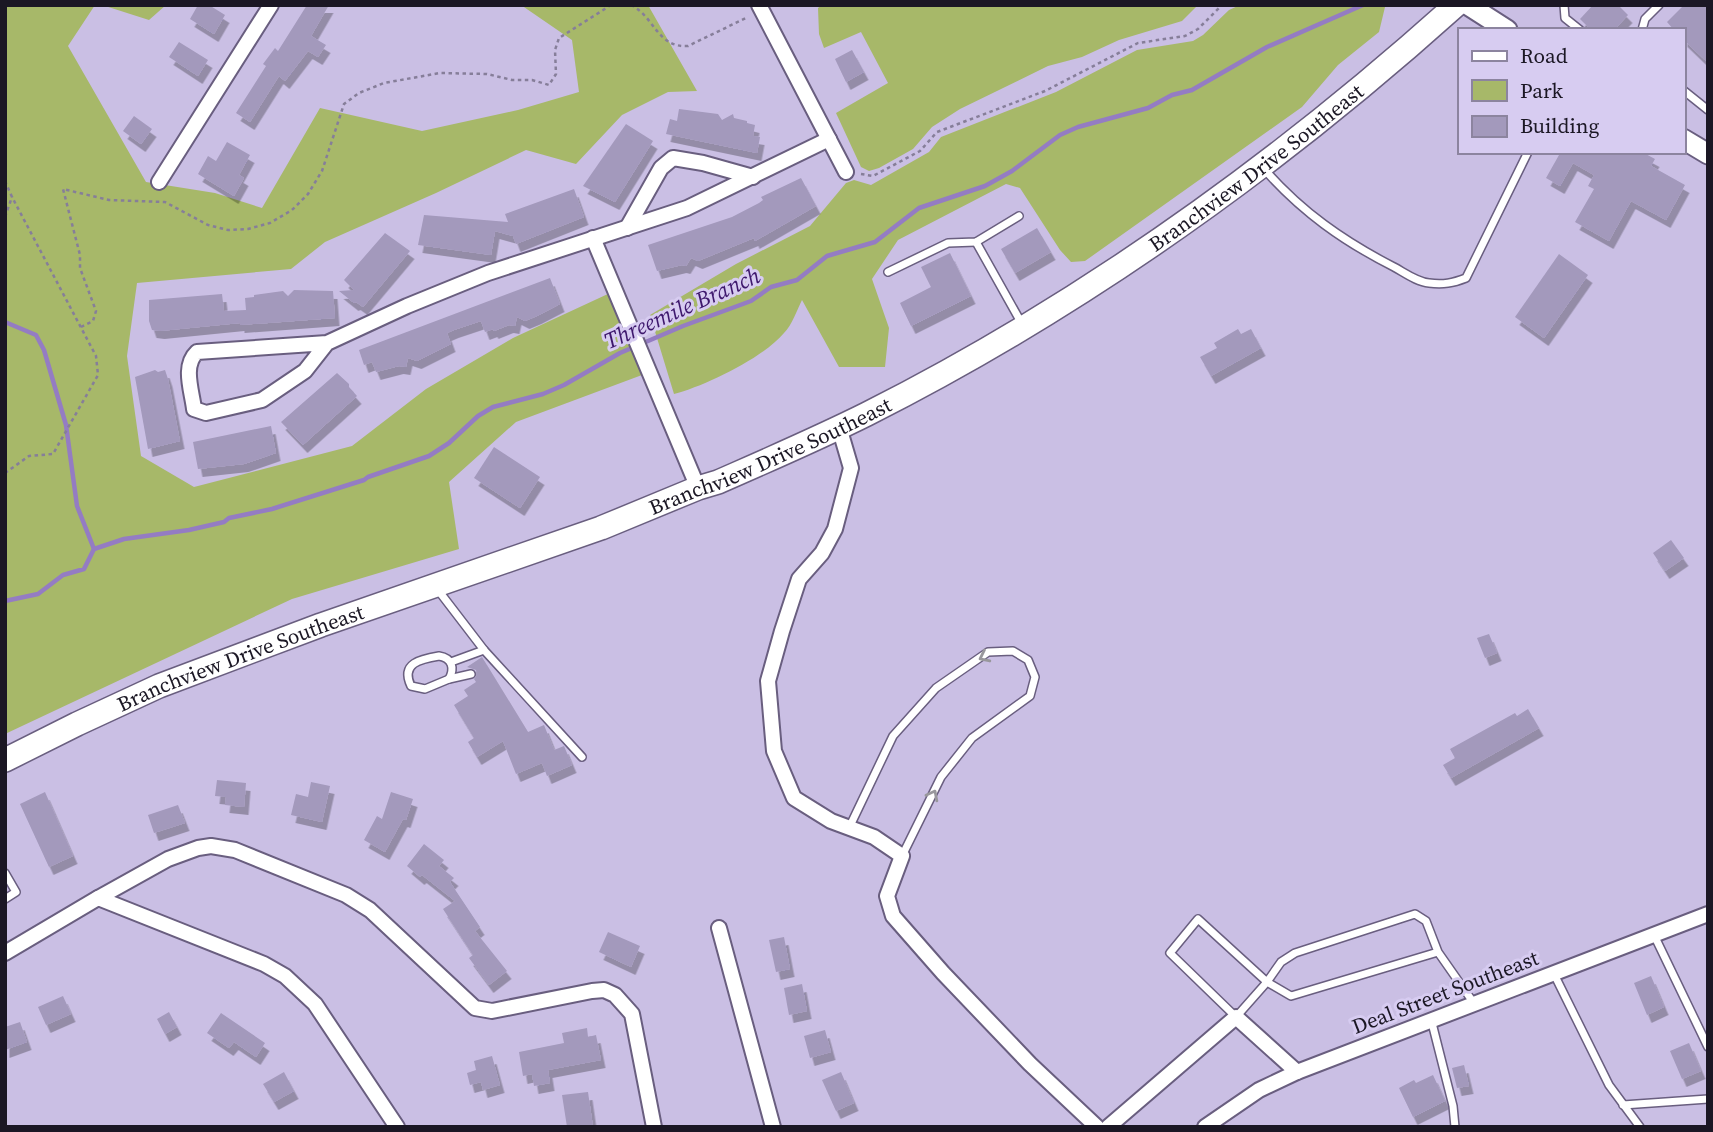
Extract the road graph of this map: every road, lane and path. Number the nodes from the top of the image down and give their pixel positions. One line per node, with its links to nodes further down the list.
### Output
1 (271, 5): 23 (street)
2 (611, 5): 31 (path)
3 (631, 5): 9 (path)
4 (1222, 5): 20 (path)
5 (1456, 5): 19 (main road, Branchview Drive Southeast)
6 (1468, 5): 10 (main road)
7 (1564, 5): 11 (lane)
8 (1659, 5): 12 (lane)
9 (760, 8): 15 (street)
10 (1504, 28)
11 (1578, 28)
12 (1643, 28)
13 (1685, 92): 14 (lane)
14 (1708, 110)
15 (830, 139): 20 (street); 21 (street)
16 (1685, 140): 18 (main road)
17 (1527, 154): 19 (lane)
18 (1708, 154)
19 (1261, 166): 32 (main road, Branchview Drive Southeast)
20 (852, 172)
21 (753, 177): 27 (street); 27 (street)
22 (5, 181): 24 (path)
23 (159, 182)
24 (12, 197): 26 (path); 31 (path)
25 (1019, 216): 29 (lane)
26 (5, 217)
27 (627, 228): 28 (street)
28 (593, 239): 33 (street); 36 (street)
29 (976, 242): 30 (lane); 32 (lane)
30 (888, 272)
31 (81, 327): 35 (path)
32 (1023, 327): 34 (main road, Branchview Drive Southeast)
33 (327, 343): 33 (street)
34 (839, 427): 36 (main road, Branchview Drive Southeast); 46 (street)
35 (5, 473)
36 (698, 488): 37 (main road, Branchview Drive Southeast)
37 (435, 587): 38 (lane); 45 (main road, Branchview Drive Southeast)
38 (484, 650): 39 (lane); 40 (lane)
39 (495, 662): 41 (lane); 44 (lane)
40 (452, 663): 43 (lane); 43 (lane)
41 (487, 666)
42 (471, 674): 43 (lane)
43 (449, 679)
44 (582, 757)
45 (5, 760)
46 (849, 828): 47 (street); 47 (lane, one-way to 46)
47 (902, 856): 68 (street)
48 (5, 873): 50 (lane)
49 (99, 898): 55 (street); 65 (street); 66 (street)
50 (5, 899)
51 (1708, 914): 53 (street, Deal Street Southeast)
52 (719, 928): 67 (street)
53 (1654, 935): 56 (street, Deal Street Southeast); 61 (lane)
54 (1438, 952): 57 (lane); 57 (lane); 58 (lane)
55 (5, 953)
56 (1554, 974): 58 (street, Deal Street Southeast); 64 (lane)
57 (1267, 982): 59 (lane); 59 (lane)
58 (1473, 1002): 60 (street, Deal Street Southeast)
59 (1236, 1017): 62 (street); 69 (street)
60 (1431, 1019): 62 (street, Deal Street Southeast); 71 (lane)
61 (1708, 1048)
62 (1297, 1072): 70 (street, Deal Street Southeast)
63 (1708, 1099): 64 (lane)
64 (1623, 1105): 72 (lane)
65 (397, 1127)
66 (654, 1127)
67 (773, 1127)
68 (1097, 1127)
69 (1108, 1127)
70 (1205, 1127)
71 (1455, 1127)
72 (1640, 1127)

